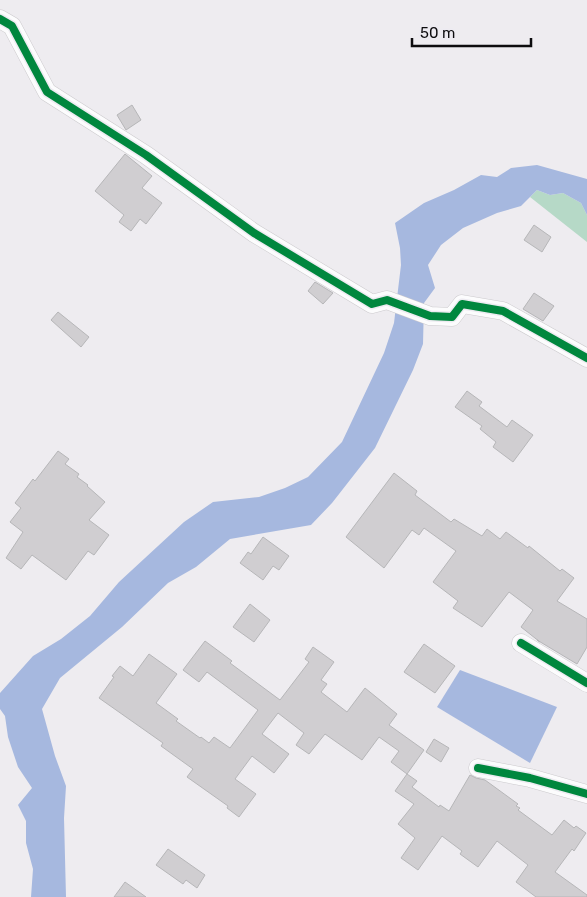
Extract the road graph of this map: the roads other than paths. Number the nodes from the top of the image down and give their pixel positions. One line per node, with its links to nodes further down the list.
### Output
1 (0, 19): 2 (street)
2 (587, 358)
3 (522, 643): 4 (street)
4 (587, 683)
5 (478, 768): 6 (street)
6 (587, 794)

